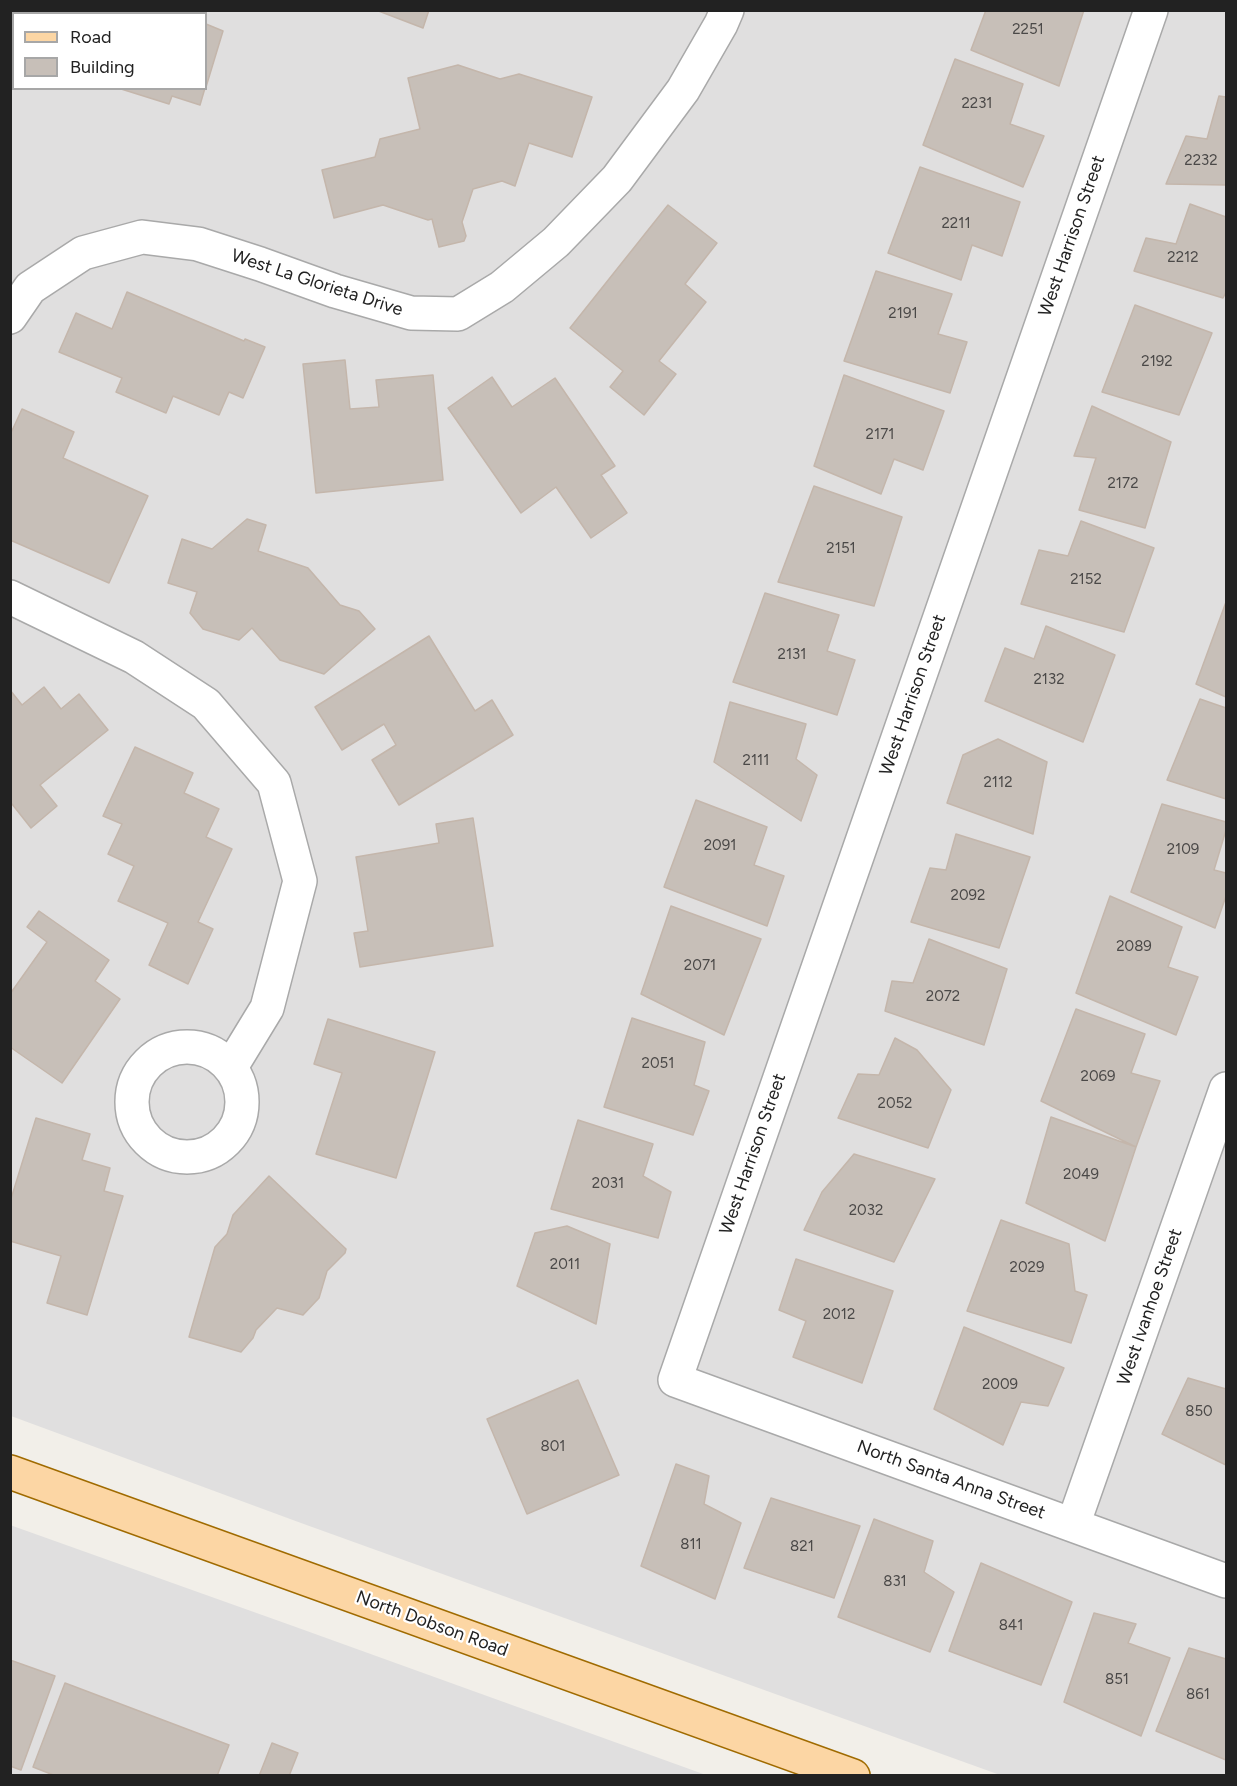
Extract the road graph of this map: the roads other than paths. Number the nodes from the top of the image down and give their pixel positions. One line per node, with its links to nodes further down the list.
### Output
1 (727, 10): 3 (street, West La Glorieta Drive)
2 (1150, 10): 7 (street, West Harrison Street)
3 (10, 317)
4 (10, 597): 5 (street)
5 (231, 1067)
6 (1227, 1089): 9 (street, West Ivanhoe Street)
7 (675, 1380): 9 (street, North Santa Anna Street)
8 (10, 1472): 11 (main road, North Dobson Road)
9 (1073, 1525): 10 (street, North Santa Anna Street)
10 (1227, 1581)
11 (853, 1776)

